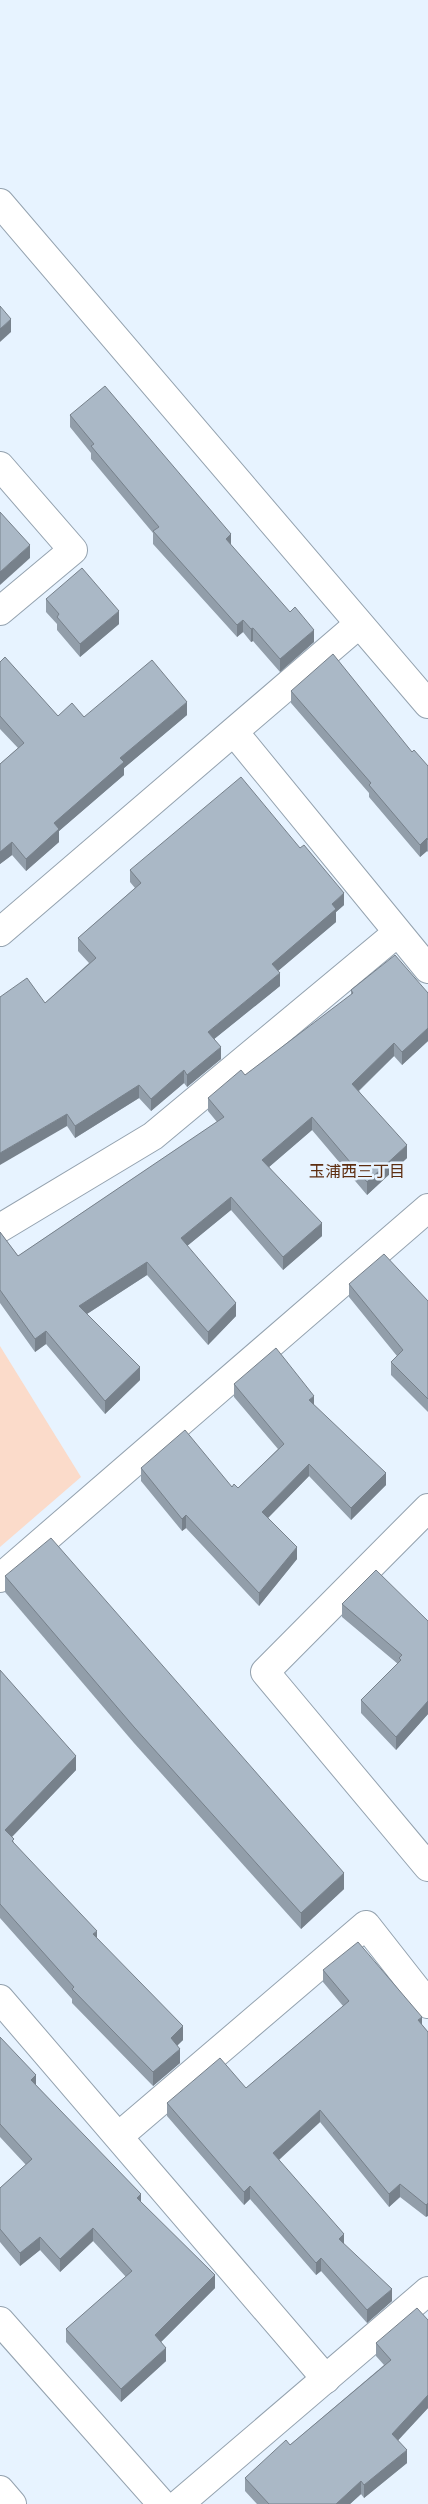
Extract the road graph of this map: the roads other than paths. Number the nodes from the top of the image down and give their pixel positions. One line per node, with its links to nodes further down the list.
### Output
1 (0, 203): 4 (street)
2 (0, 466): 3 (street)
3 (0, 611)
4 (359, 624): 5 (street); 6 (street)
5 (428, 704)
6 (234, 732): 7 (street); 8 (street)
7 (0, 932)
8 (397, 933): 9 (street); 11 (street)
9 (428, 969)
10 (428, 1208): 13 (street)
11 (0, 1228)
12 (428, 1508): 14 (street)
13 (0, 1578)
14 (423, 1848)
15 (0, 1999): 17 (street)
16 (428, 2004): 17 (street)
17 (119, 2136): 20 (street)
18 (428, 2291): 20 (street)
19 (0, 2320): 23 (street)
20 (326, 2379): 24 (street)
21 (0, 2490): 22 (street)
22 (12, 2504)
23 (162, 2504)
24 (179, 2504)

